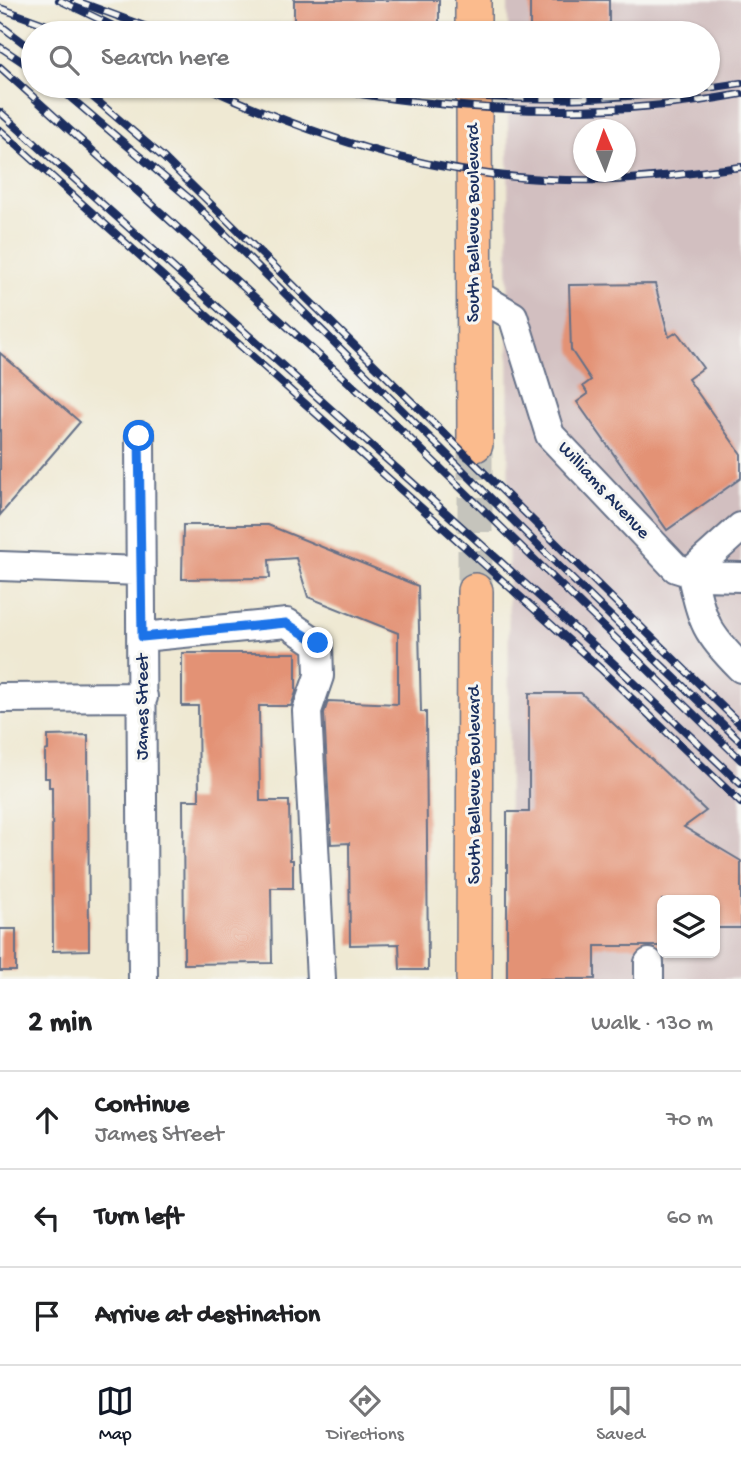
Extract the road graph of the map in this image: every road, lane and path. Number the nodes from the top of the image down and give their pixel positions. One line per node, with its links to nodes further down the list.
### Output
1 (473, 0): 2 (main road)
2 (473, 21)
3 (474, 98): 4 (main road, South Bellevue Boulevard)
4 (474, 293): 6 (main road, South Bellevue Boulevard); 10 (street, Williams Avenue)
5 (139, 436): 9 (street, James Street)
6 (475, 444)
7 (741, 527): 10 (street)
8 (0, 566): 9 (street)
9 (141, 571): 13 (street, James Street)
10 (691, 572): 11 (street, Williams Avenue); 14 (street)
11 (741, 577)
12 (475, 591): 19 (main road, South Bellevue Boulevard)
13 (142, 637): 15 (street, James Street); 18 (street)
14 (741, 668)
15 (143, 697): 16 (street); 17 (street, James Street)
16 (0, 698)
17 (143, 979)
18 (321, 979)
19 (474, 979)

